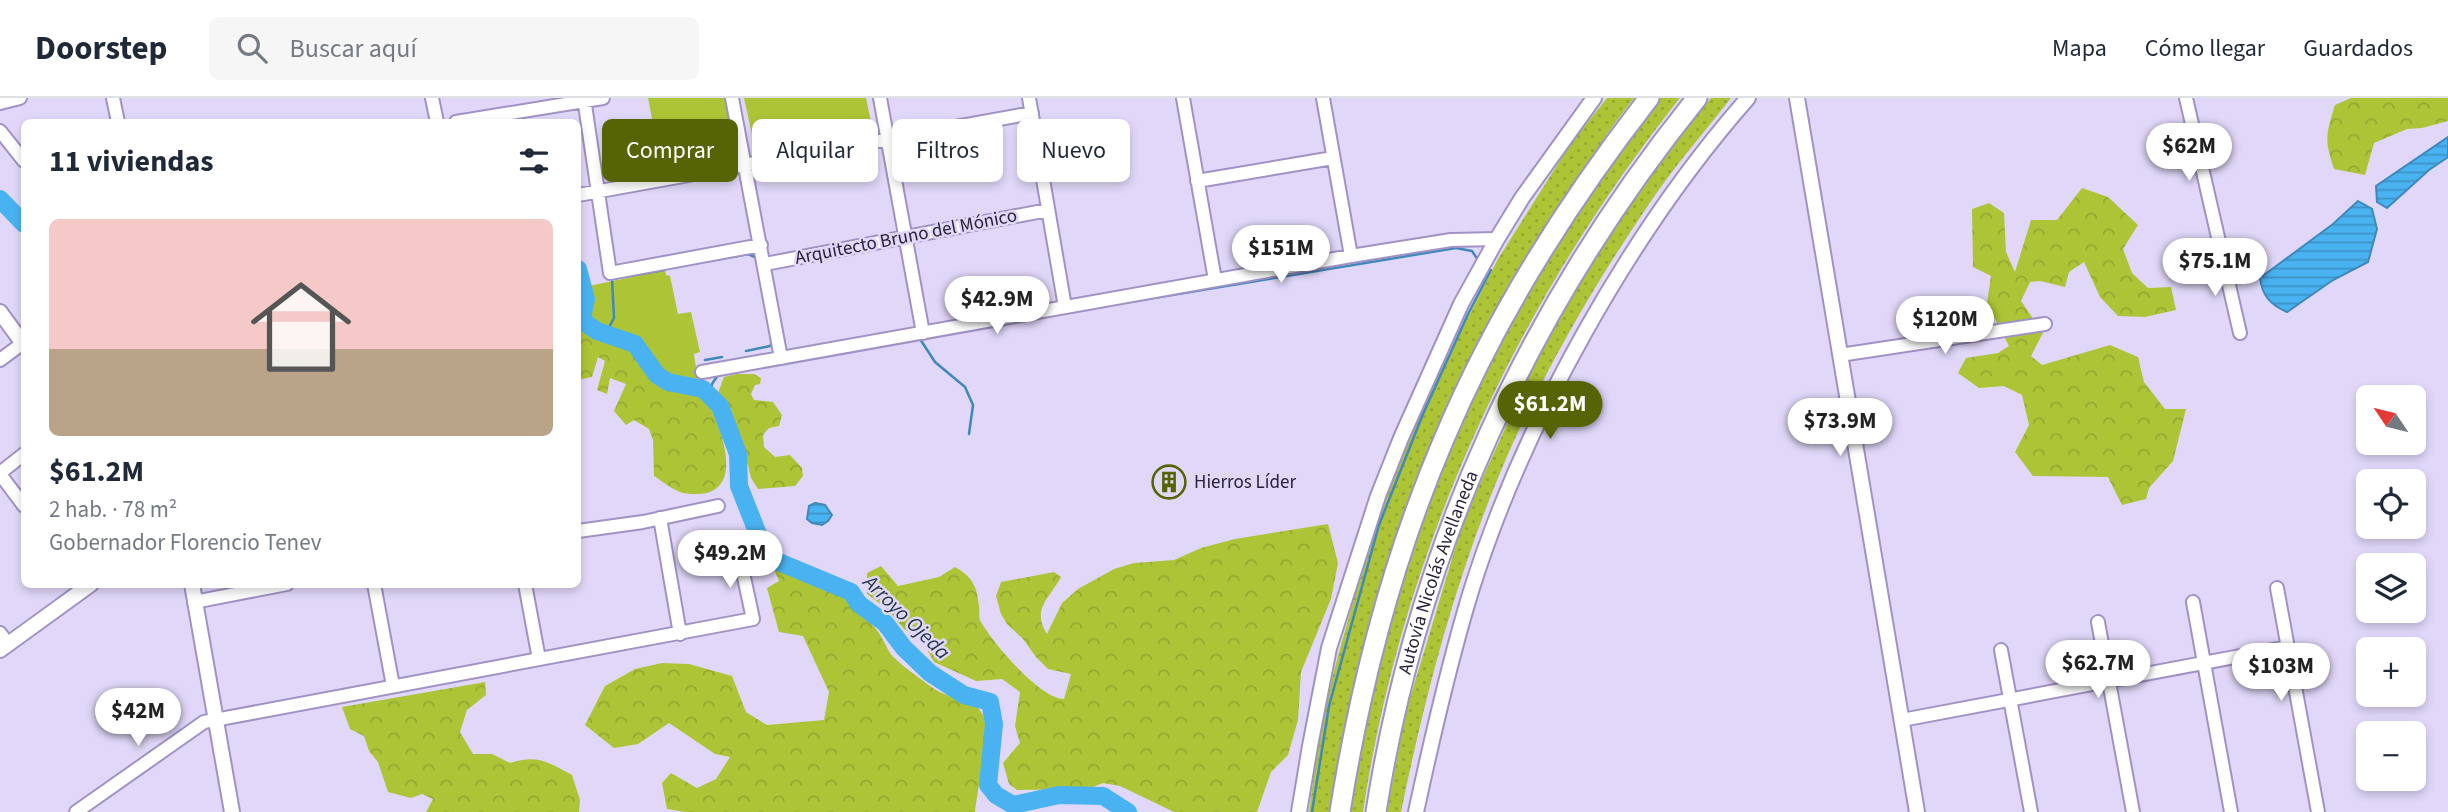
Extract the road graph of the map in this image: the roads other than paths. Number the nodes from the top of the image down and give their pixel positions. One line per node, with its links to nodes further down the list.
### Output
1 (20, 98): 17 (street)
2 (113, 98): 19 (street)
3 (432, 98): 20 (street)
4 (603, 98): 16 (street)
5 (732, 98): 26 (street)
6 (880, 98): 23 (street)
7 (1029, 98): 18 (street)
8 (1183, 98): 27 (street)
9 (1323, 98): 25 (street)
10 (1594, 98): 32 (street)
11 (1648, 98): 78 (highway, Autovía Nicolás Avellaneda)
12 (1697, 98): 79 (highway, Autovía Nicolás Avellaneda)
13 (1748, 98): 80 (street)
14 (1797, 98): 44 (street)
15 (2186, 98): 41 (street)
16 (584, 100): 21 (street); 28 (street)
17 (0, 103)
18 (1032, 113): 23 (street); 30 (street)
19 (117, 119)
20 (436, 119)
21 (473, 119)
22 (0, 131): 24 (street)
23 (887, 140): 26 (street); 31 (street)
24 (21, 156)
25 (1334, 158): 27 (street); 34 (street)
26 (745, 165): 28 (street); 33 (street)
27 (1197, 181): 36 (street)
28 (599, 191): 29 (street); 33 (street)
29 (581, 194)
30 (1048, 210): 31 (street, Arquitecto Bruno del Mónico); 37 (street)
31 (906, 238): 35 (street, Arquitecto Bruno del Mónico); 40 (street)
32 (1496, 239): 34 (street); 77 (street)
33 (761, 245): 35 (street)
34 (1351, 256): 36 (street)
35 (765, 264): 45 (street)
36 (1215, 280): 37 (street)
37 (1065, 307): 40 (street)
38 (0, 312): 42 (street)
39 (2045, 324): 44 (street)
40 (923, 333): 45 (street)
41 (2240, 333)
42 (21, 340)
43 (21, 346): 46 (street)
44 (1840, 355): 74 (street)
45 (781, 358): 47 (street)
46 (0, 360)
47 (702, 372)
48 (21, 456): 49 (street)
49 (0, 473): 50 (street)
50 (21, 502)
51 (718, 506): 52 (street)
52 (660, 519): 53 (street); 64 (street)
53 (581, 531)
54 (739, 554): 64 (street)
55 (83, 588): 65 (street)
56 (192, 588): 61 (street)
57 (266, 588): 61 (street)
58 (375, 588): 71 (street)
59 (525, 588): 68 (street)
60 (2277, 588): 66 (street)
61 (194, 602): 73 (street)
62 (2193, 602): 69 (street)
63 (2098, 622): 70 (street)
64 (680, 634): 68 (street)
65 (3, 642)
66 (2288, 647): 69 (street); 85 (street)
67 (2001, 650): 72 (street)
68 (539, 659): 71 (street)
69 (2204, 663): 70 (street); 84 (street)
70 (2109, 681): 72 (street); 83 (street)
71 (393, 686): 73 (street)
72 (2011, 700): 74 (street); 82 (street)
73 (216, 719): 75 (street); 76 (street)
74 (1902, 720): 81 (street)
75 (76, 812)
76 (232, 812)
77 (1299, 812)
78 (1340, 812)
79 (1376, 812)
80 (1416, 812)
81 (1917, 812)
82 (2031, 812)
83 (2133, 812)
84 (2231, 812)
85 (2318, 812)

